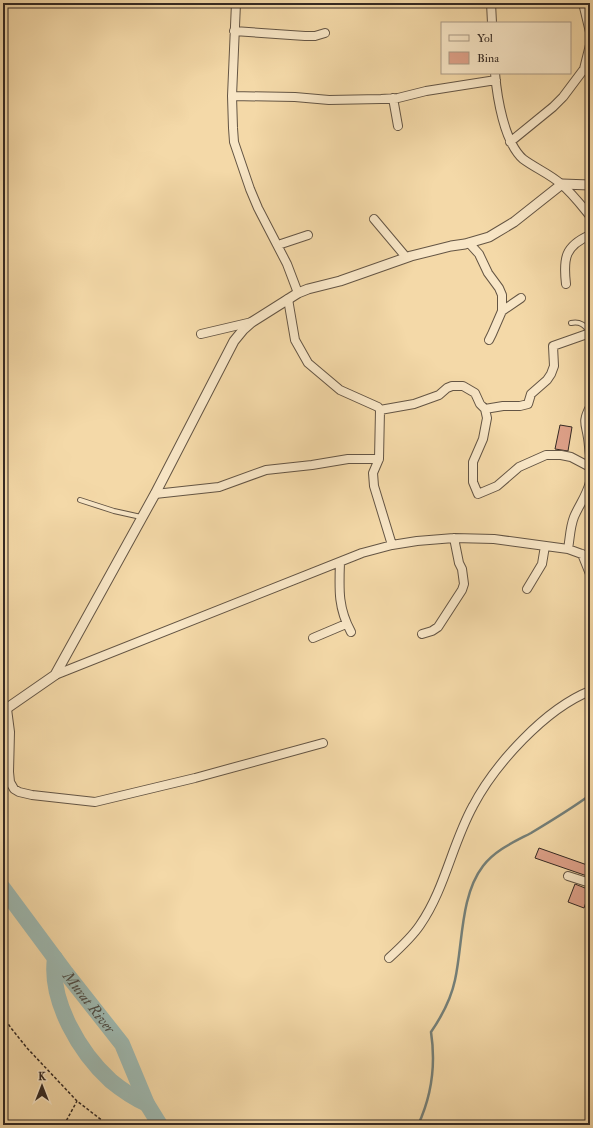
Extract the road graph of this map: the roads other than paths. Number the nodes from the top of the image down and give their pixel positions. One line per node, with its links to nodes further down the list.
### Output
1 (236, 3): 5 (street)
2 (491, 3): 4 (street)
3 (583, 3): 6 (street)
4 (492, 22)
5 (234, 31): 7 (street); 10 (street)
6 (590, 32)
7 (325, 33)
8 (590, 45): 13 (street)
9 (495, 76): 11 (street); 13 (street)
10 (232, 96): 11 (street); 21 (street)
11 (392, 98): 12 (street)
12 (398, 126)
13 (510, 142): 14 (street)
14 (562, 184): 15 (street); 16 (street); 20 (street)
15 (590, 185)
16 (590, 216)
17 (374, 219): 22 (street)
18 (308, 235): 21 (street)
19 (590, 235): 23 (street)
20 (469, 243): 22 (street); 27 (street)
21 (278, 245): 24 (street)
22 (406, 258): 24 (street)
23 (566, 284)
24 (298, 293): 26 (street)
25 (521, 298): 27 (street)
26 (288, 299): 28 (street); 35 (street)
27 (502, 311): 32 (street)
28 (252, 322): 31 (street); 40 (street)
29 (571, 322): 30 (lane)
30 (590, 333): 34 (street)
31 (201, 334)
32 (489, 340)
33 (590, 407): 36 (street)
34 (485, 409): 35 (street); 38 (street)
35 (380, 410): 37 (street)
36 (590, 455)
37 (379, 459): 40 (street); 44 (street)
38 (590, 467)
39 (590, 482): 46 (street)
40 (155, 494): 42 (street)
41 (80, 500): 42 (lane)
42 (142, 517): 55 (street)
43 (454, 538): 44 (street); 45 (street); 53 (street)
44 (392, 545): 48 (street)
45 (545, 546): 46 (street); 50 (street)
46 (568, 549): 47 (street)
47 (586, 555): 49 (street)
48 (340, 562): 51 (street); 55 (street)
49 (590, 574)
50 (527, 589)
51 (346, 624): 52 (street); 54 (street)
52 (351, 632)
53 (422, 634)
54 (313, 638)
55 (55, 675): 57 (street)
56 (590, 691): 61 (street)
57 (5, 710): 58 (street)
58 (323, 743)
59 (568, 876): 60 (street)
60 (590, 883)
61 (389, 958)

